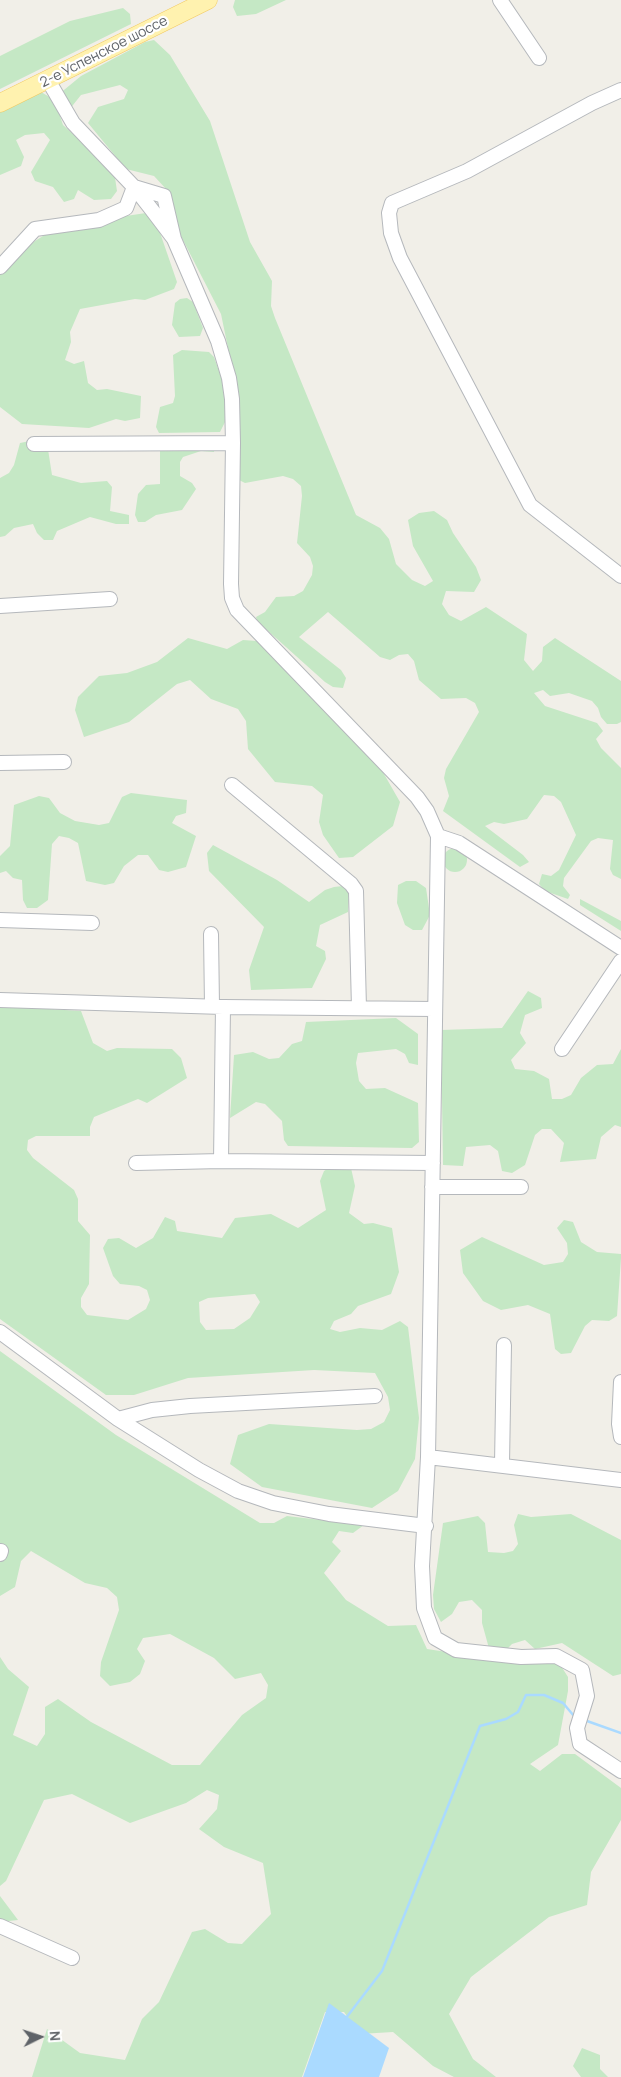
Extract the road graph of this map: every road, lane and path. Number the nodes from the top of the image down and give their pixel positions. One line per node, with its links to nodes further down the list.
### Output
1 (206, 0): 4 (main road, 2-е Успенское шоссе)
2 (500, 0): 3 (street)
3 (539, 58)
4 (48, 80): 6 (main road, 2-е Успенское шоссе); 7 (street)
5 (621, 90): 11 (street)
6 (0, 103)
7 (134, 187): 8 (street); 9 (street)
8 (0, 268)
9 (233, 443): 10 (street); 17 (street)
10 (34, 444)
11 (621, 576)
12 (110, 599): 13 (street)
13 (0, 606)
14 (64, 762): 15 (street)
15 (0, 763)
16 (232, 785): 25 (street)
17 (438, 836): 21 (street); 26 (street)
18 (0, 920): 19 (street)
19 (92, 923)
20 (211, 934): 24 (street)
21 (621, 948)
22 (621, 961): 27 (street)
23 (0, 1000): 24 (street)
24 (217, 1007): 25 (street); 28 (street)
25 (359, 1008): 26 (street)
26 (435, 1009): 30 (street)
27 (562, 1049)
28 (221, 1161): 29 (street); 30 (street)
29 (136, 1163)
30 (433, 1163): 31 (street)
31 (432, 1187): 32 (street); 39 (street)
32 (521, 1187)
33 (0, 1332): 37 (street)
34 (504, 1345): 40 (street)
35 (621, 1382): 38 (street)
36 (374, 1396): 37 (street)
37 (118, 1418): 42 (street)
38 (621, 1437)
39 (428, 1457): 40 (street); 42 (street)
40 (502, 1464): 41 (street)
41 (621, 1480)
42 (426, 1526): 43 (street)
43 (621, 1771)
44 (0, 1926): 45 (street)
45 (72, 1958)

